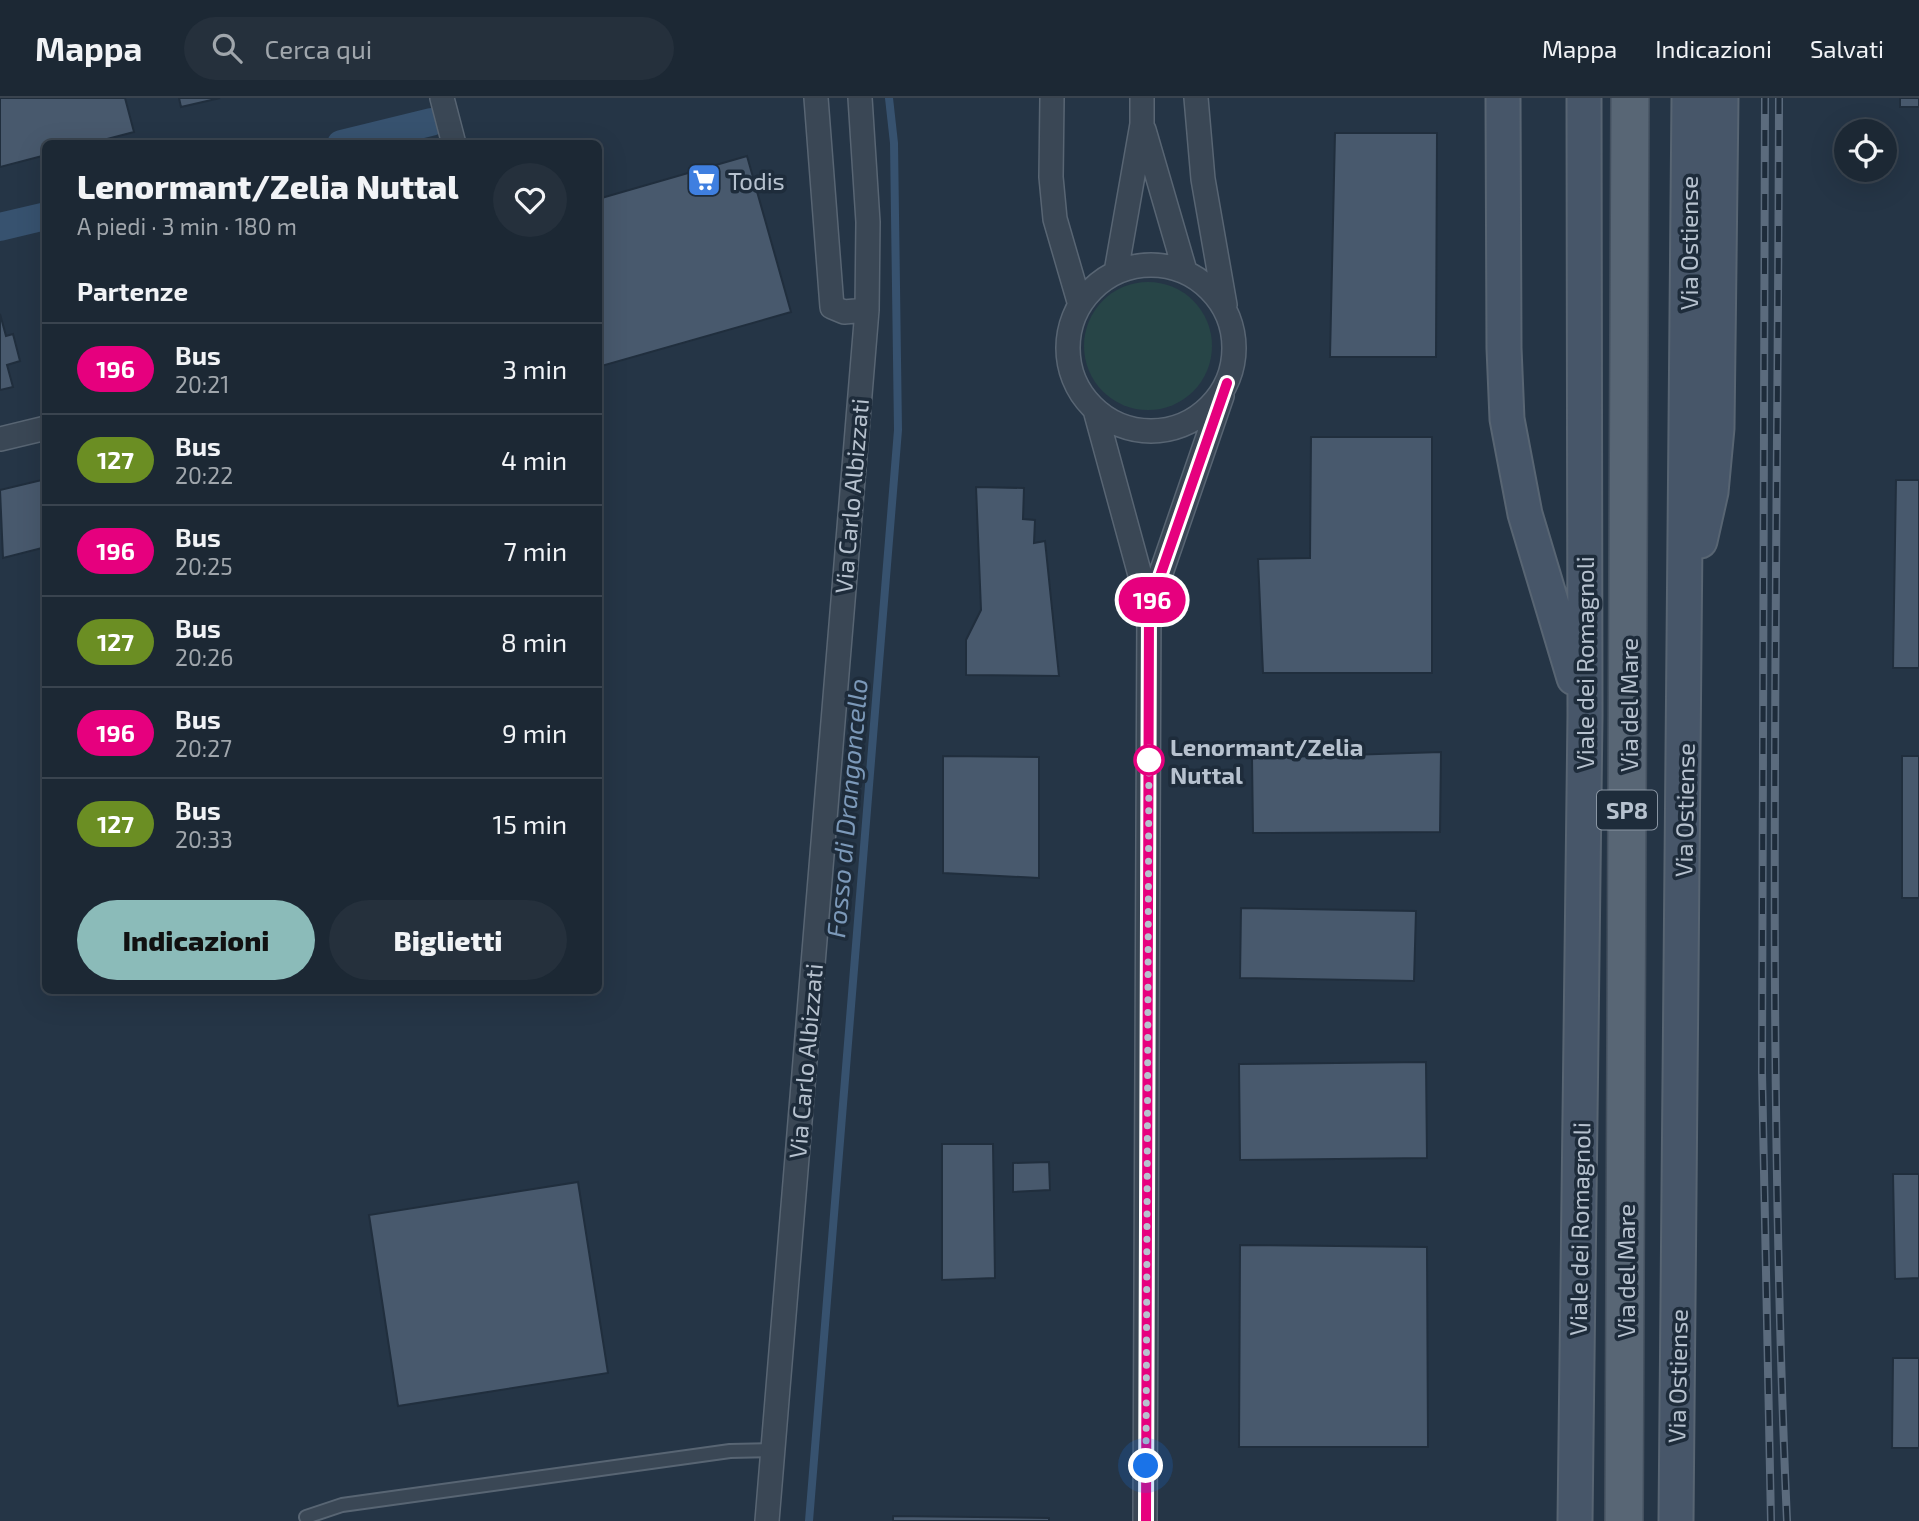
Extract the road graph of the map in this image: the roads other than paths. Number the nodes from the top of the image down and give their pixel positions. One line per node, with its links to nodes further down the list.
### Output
1 (442, 98): 13 (street)
2 (816, 98): 17 (street)
3 (860, 98): 17 (street, Via Carlo Albizzati)
4 (1052, 98): 16 (street)
5 (1142, 98): 12 (street)
6 (1196, 98): 18 (street)
7 (1503, 98): 25 (main road)
8 (1584, 98): 25 (main road, Viale dei Romagnoli)
9 (1630, 98): 31 (main road, Via del Mare / SP8)
10 (1689, 98): 23 (main road, Via Ostiense)
11 (1721, 98): 23 (main road)
12 (1142, 124): 14 (street); 15 (street)
13 (453, 140)
14 (1185, 271): 15 (street); 18 (street)
15 (1116, 272): 16 (street)
16 (1080, 304): 20 (street)
17 (867, 310): 26 (street, Via Carlo Albizzati)
18 (1226, 311): 19 (street)
19 (1227, 383): 20 (street); 24 (street)
20 (1095, 410): 24 (street)
21 (42, 429): 22 (street)
22 (0, 439)
23 (1686, 590): 32 (main road, Via Ostiense)
24 (1149, 608): 29 (street)
25 (1585, 715): 30 (main road, Viale dei Romagnoli)
26 (772, 1450): 27 (lane); 28 (street, Via Carlo Albizzati)
27 (306, 1517)
28 (767, 1521)
29 (1146, 1521)
30 (1575, 1521)
31 (1624, 1521)
32 (1676, 1521)

